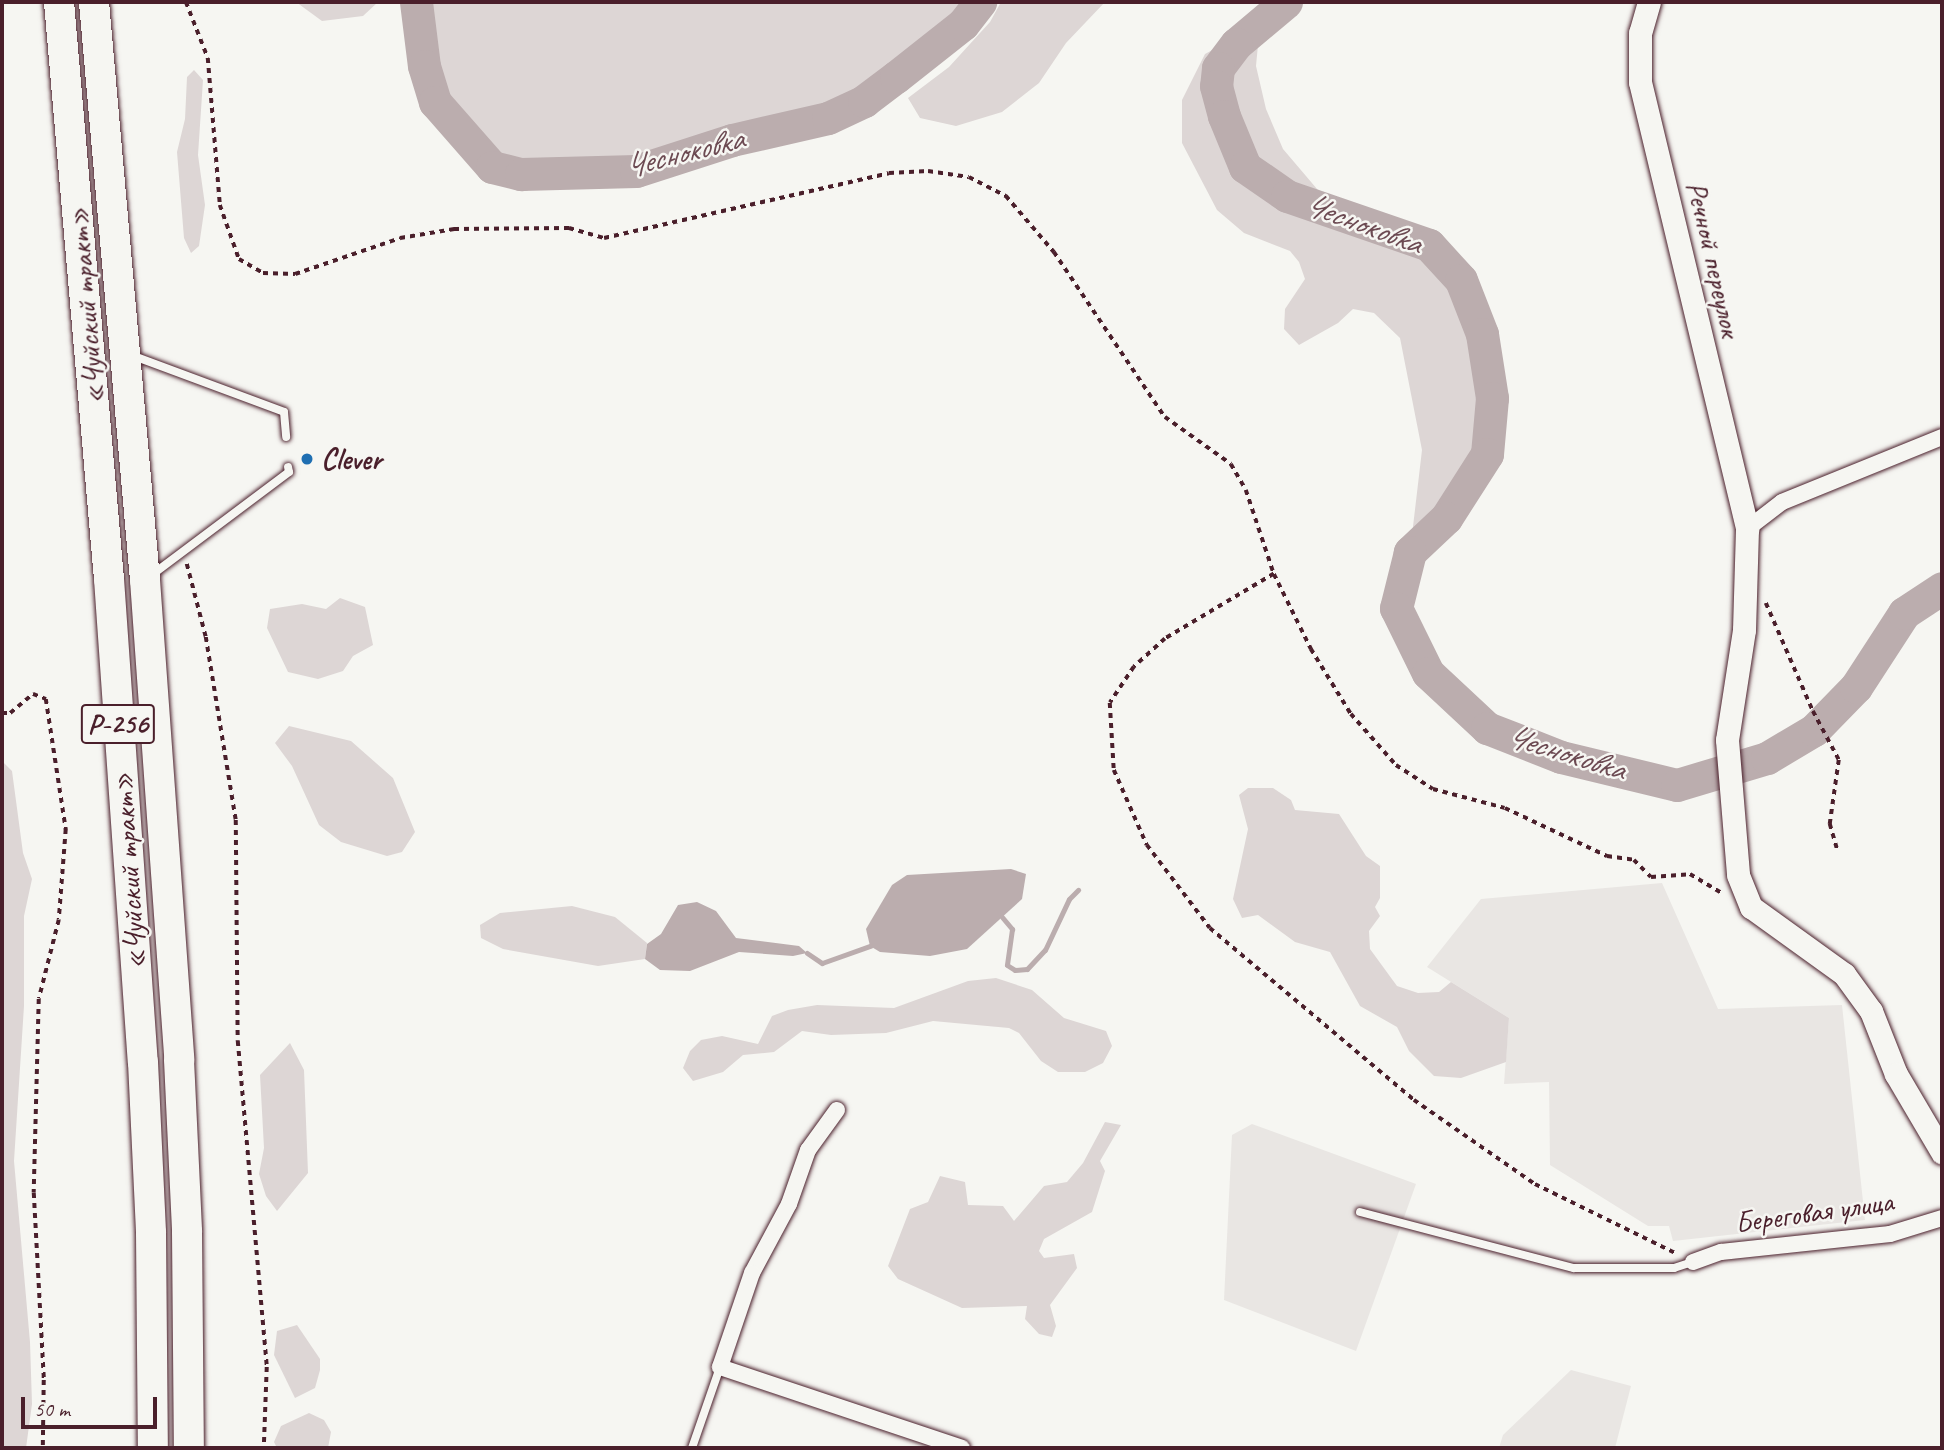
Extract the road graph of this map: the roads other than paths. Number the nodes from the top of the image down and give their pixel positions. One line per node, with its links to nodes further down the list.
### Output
1 (59, 2): 16 (highway, «Чуйский тракт» / Р-256)
2 (94, 2): 4 (highway, «Чуйский тракт» / Р-256)
3 (1649, 2): 8 (street, Речной переулок)
4 (126, 353): 5 (lane); 9 (highway, «Чуйский тракт» / Р-256)
5 (286, 437)
6 (1942, 437): 8 (street)
7 (288, 467): 9 (lane)
8 (1747, 529): 11 (street, Речной переулок)
9 (145, 580): 17 (highway, «Чуйский тракт» / Р-256)
10 (837, 1110): 15 (street)
11 (1942, 1152)
12 (1360, 1212): 14 (lane)
13 (1942, 1218): 14 (street, Береговая улица)
14 (1693, 1262)
15 (720, 1367): 18 (lane); 19 (street)
16 (153, 1448)
17 (189, 1448)
18 (692, 1448)
19 (962, 1448)

